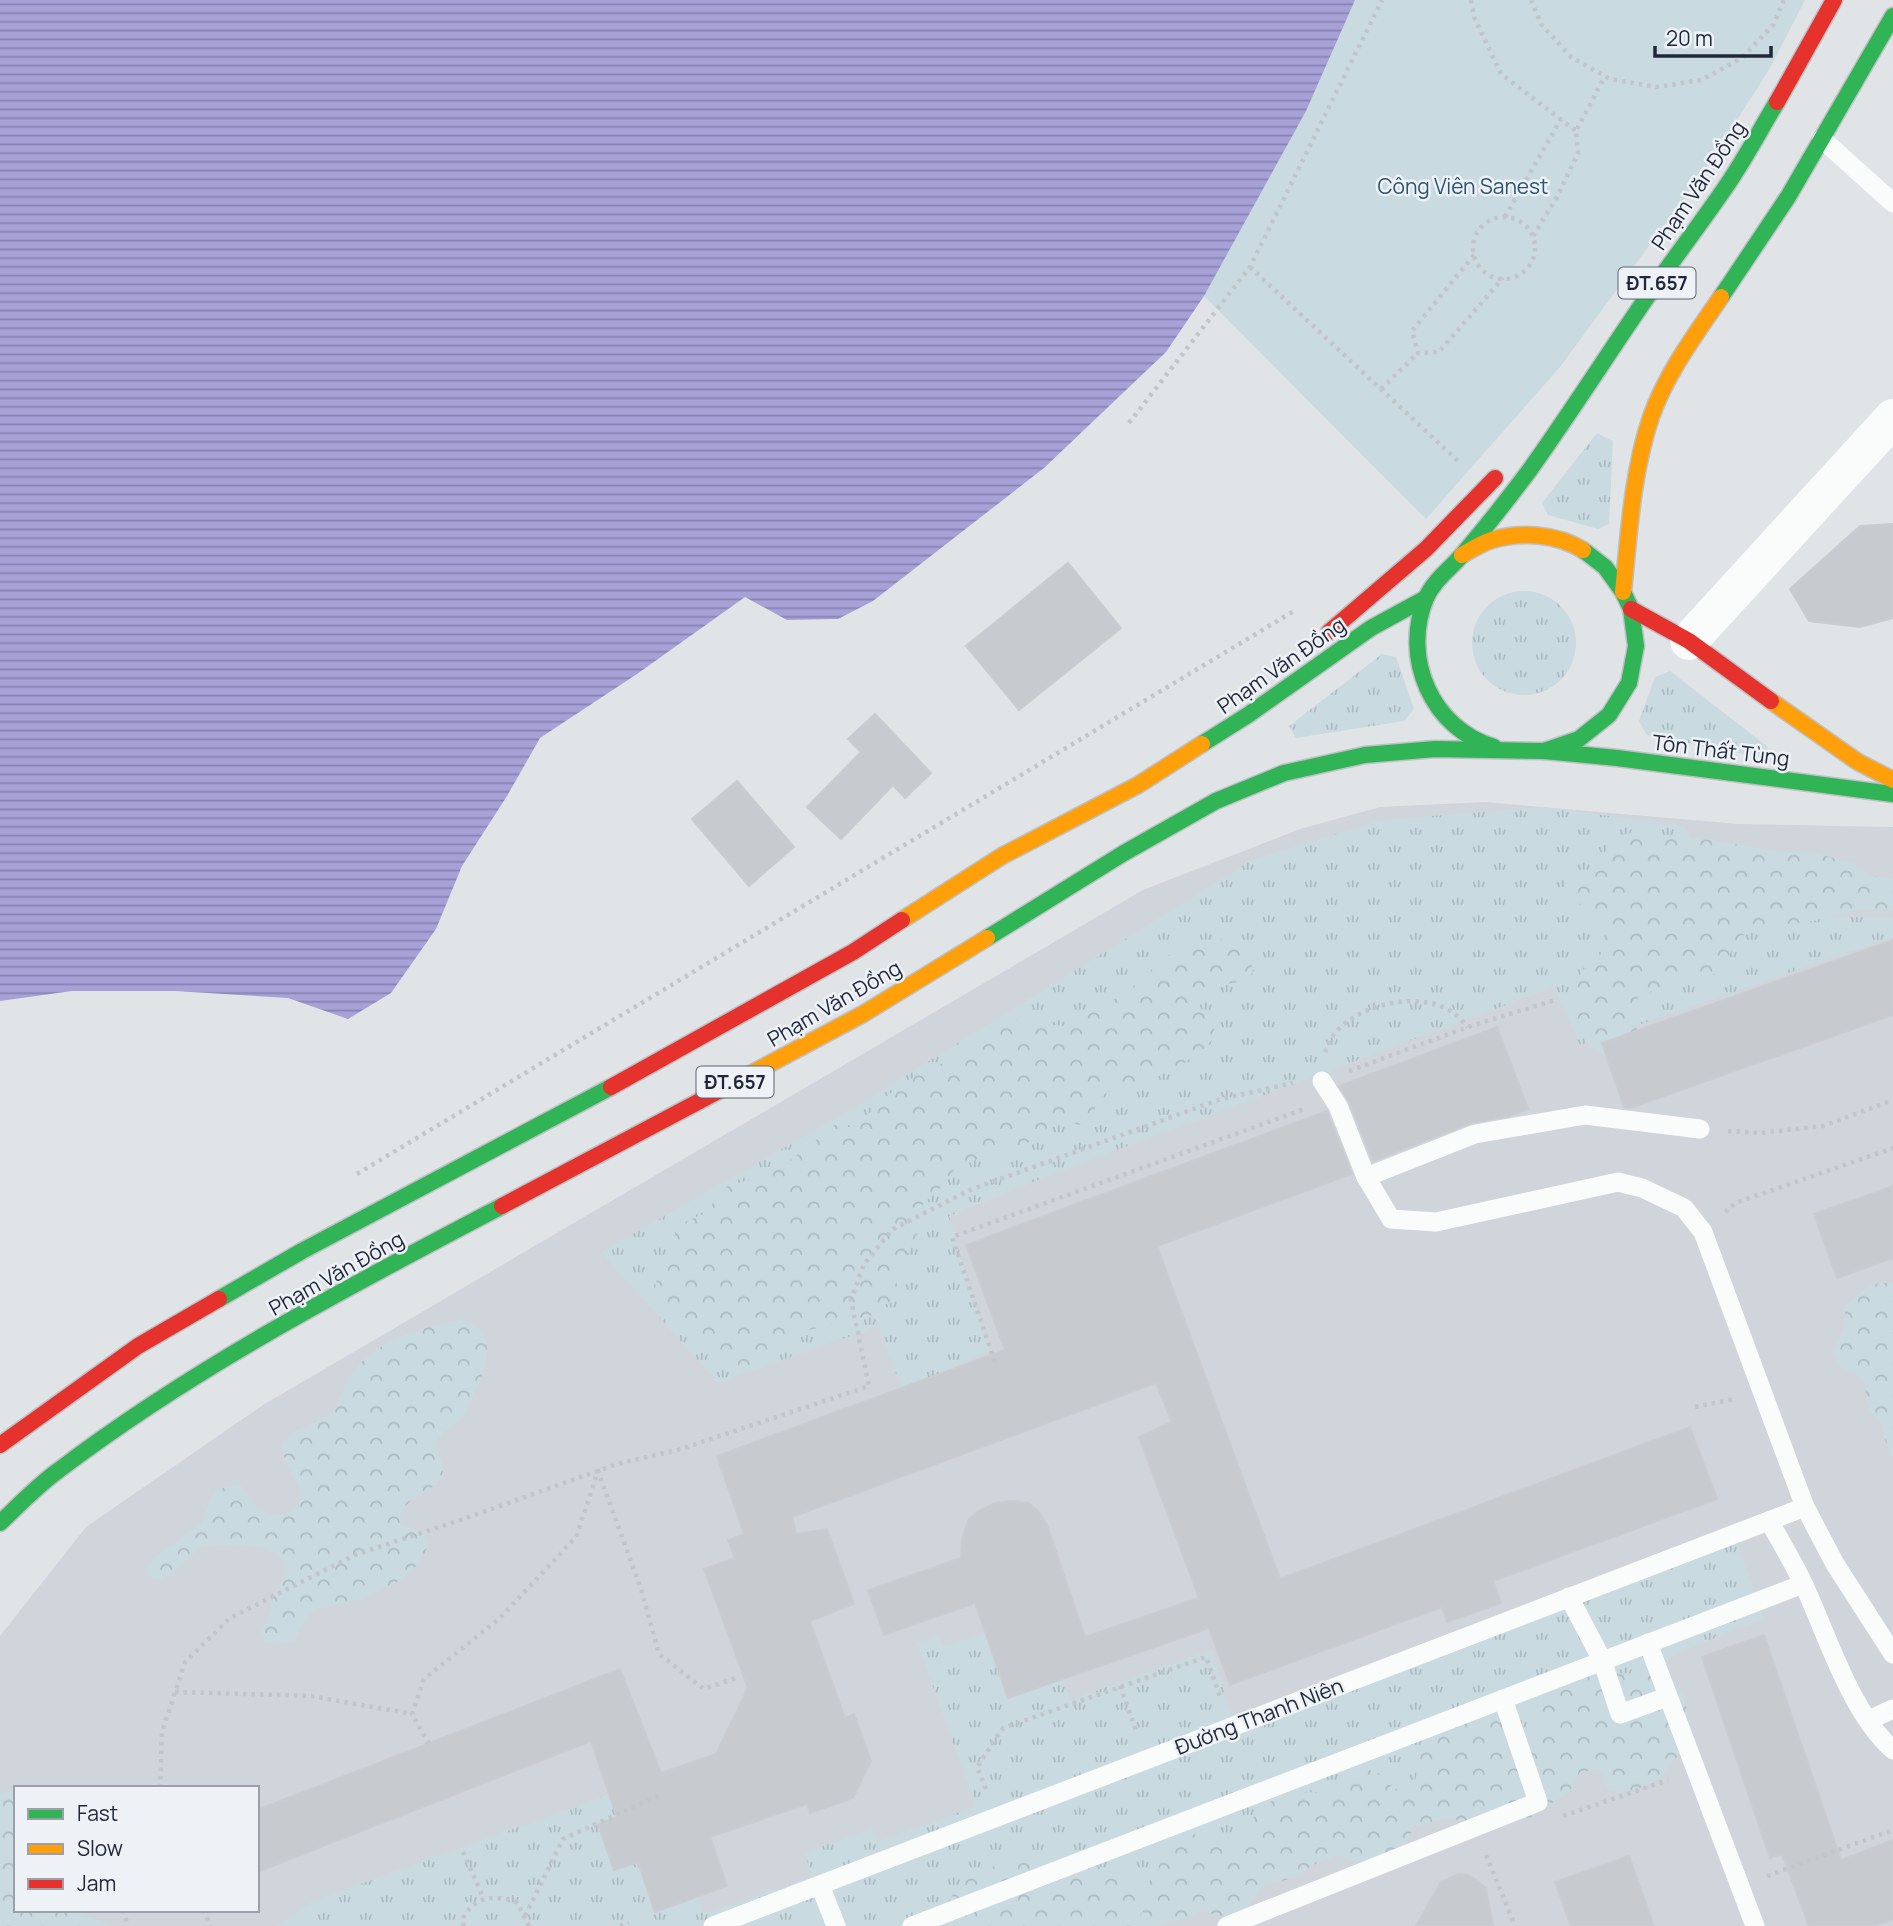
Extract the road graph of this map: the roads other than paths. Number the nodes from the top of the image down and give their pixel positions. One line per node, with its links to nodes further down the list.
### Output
1 (1834, 0): 5 (main road, Phạm Văn Đồng / ĐT.657)
2 (1893, 16): 3 (main road, ĐT.657)
3 (1822, 139): 4 (lane); 10 (main road, ĐT.657)
4 (1893, 203)
5 (1647, 297): 7 (main road); 9 (main road, Phạm Văn Đồng / ĐT.657)
6 (1893, 418): 13 (street)
7 (1541, 426)
8 (1504, 467): 14 (main road)
9 (1462, 555): 10 (main road, Phạm Văn Đồng / ĐT.657); 11 (main road, Phạm Văn Đồng / ĐT.657)
10 (1623, 592): 12 (main road, Phạm Văn Đồng / ĐT.657)
11 (1426, 598): 17 (main road, Phạm Văn Đồng / ĐT.657); 20 (main road, Phạm Văn Đồng / ĐT.657)
12 (1631, 609): 13 (main road, Tôn Thất Tùng); 16 (main road, Phạm Văn Đồng / ĐT.657)
13 (1689, 641): 18 (main road, Tôn Thất Tùng)
14 (1314, 643)
15 (1202, 725): 20 (main road)
16 (1544, 751): 17 (main road, Phạm Văn Đồng / ĐT.657); 19 (main road, Tôn Thất Tùng)
17 (1509, 752): 27 (main road, Phạm Văn Đồng / ĐT.657)
18 (1893, 780)
19 (1893, 794)
20 (1002, 856): 24 (main road, Phạm Văn Đồng / ĐT.657)
21 (1322, 1081): 23 (lane)
22 (1700, 1129): 23 (lane)
23 (1366, 1177): 25 (lane)
24 (0, 1445)
25 (1805, 1507): 26 (lane, Đường Thanh Niên); 31 (lane)
26 (1769, 1521): 28 (lane); 29 (lane, Đường Thanh Niên)
27 (0, 1523)
28 (1803, 1584): 30 (lane); 36 (lane)
29 (1569, 1597): 32 (lane); 38 (lane, Đường Thanh Niên)
30 (1648, 1643): 32 (lane); 33 (lane)
31 (1893, 1654)
32 (1602, 1660): 33 (lane); 34 (lane)
33 (1667, 1697): 43 (lane)
34 (1503, 1699): 39 (lane); 42 (lane)
35 (1893, 1709): 36 (lane)
36 (1868, 1720): 37 (lane)
37 (1893, 1750)
38 (820, 1885): 40 (lane, Đường Thanh Niên); 41 (lane)
39 (1232, 1925)
40 (713, 1926)
41 (836, 1926)
42 (912, 1926)
43 (1755, 1926)

